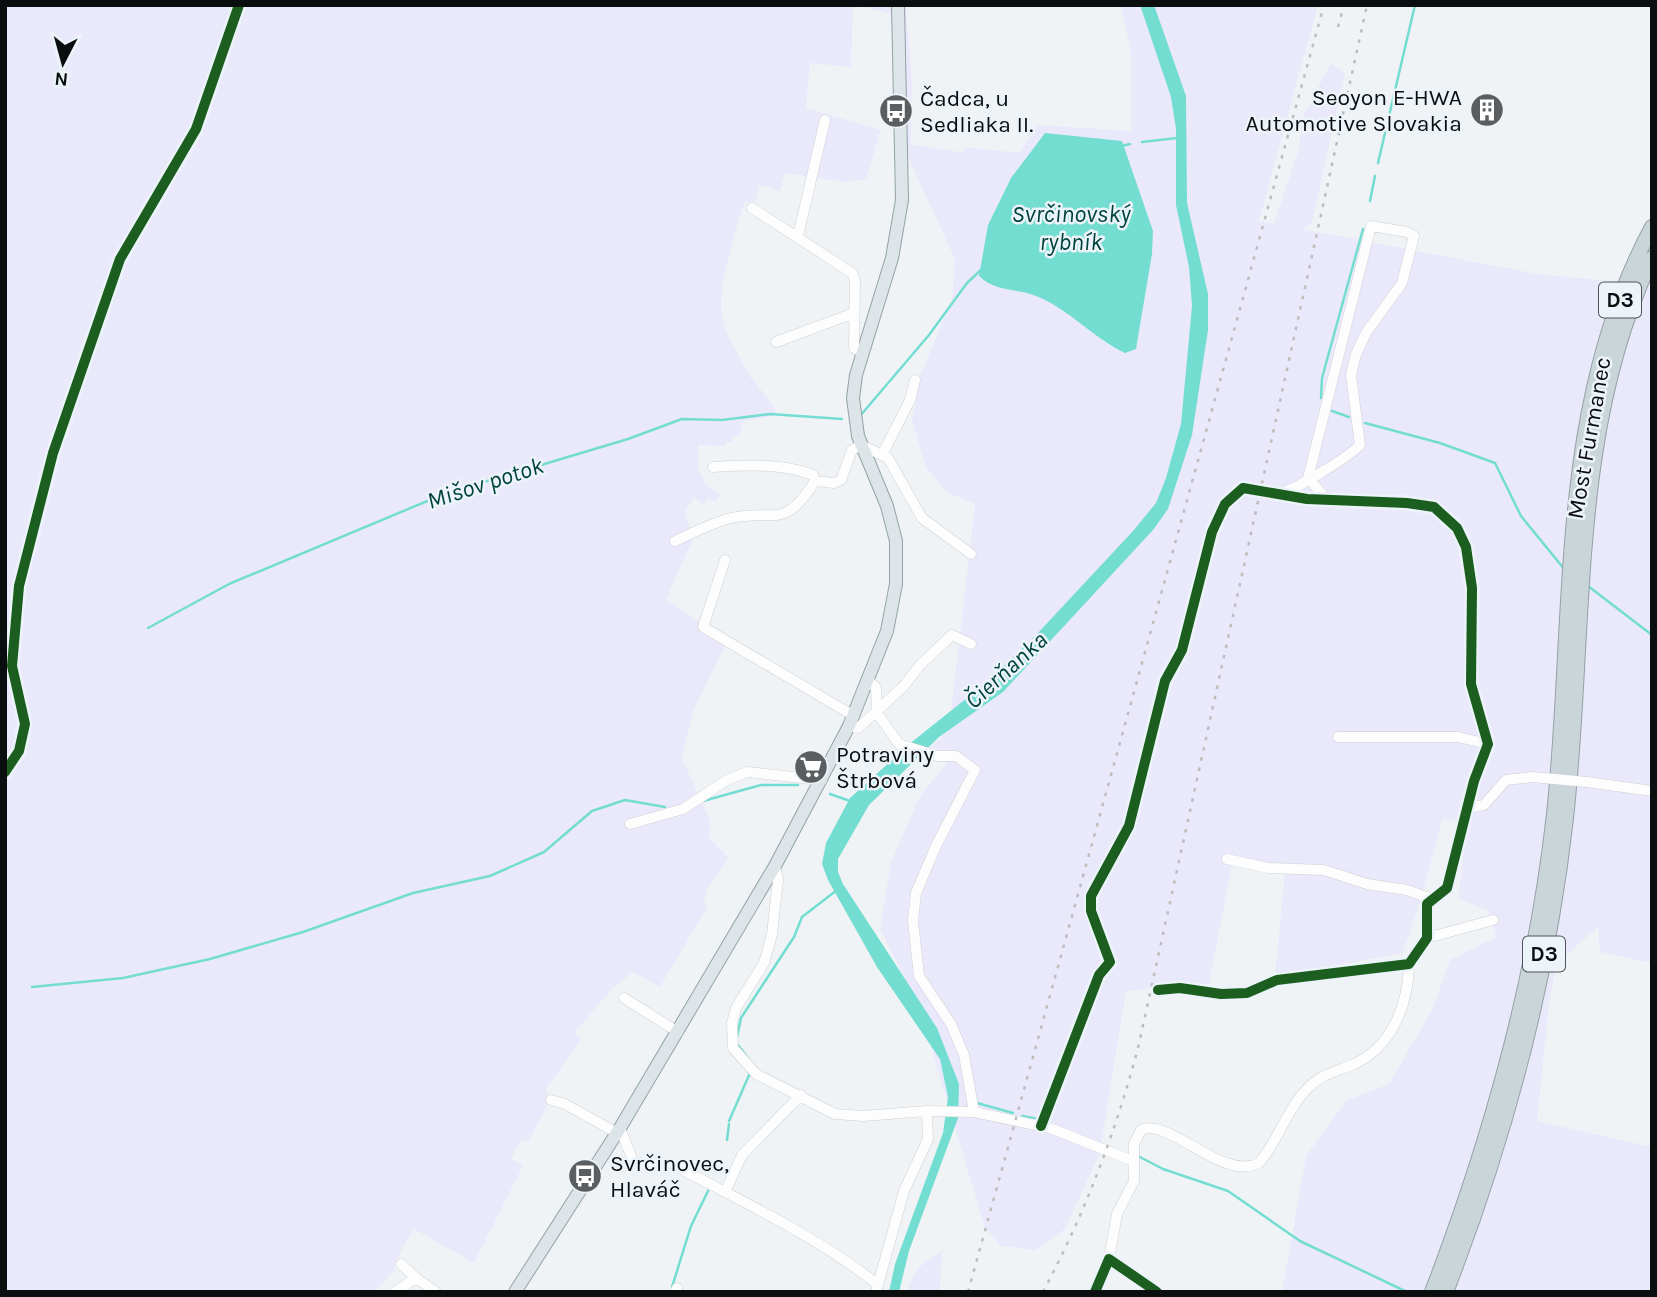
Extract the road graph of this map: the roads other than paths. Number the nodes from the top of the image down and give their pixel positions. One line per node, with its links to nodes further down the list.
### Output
1 (898, 5): 9 (main road)
2 (825, 120): 5 (street)
3 (752, 208): 5 (street)
4 (1652, 227): 22 (highway, Most Furmanec / D3)
5 (798, 236): 7 (street)
6 (1652, 258): 22 (highway, Most Furmanec / D3)
7 (854, 313): 8 (street); 9 (street)
8 (776, 342)
9 (863, 353): 11 (main road)
10 (915, 380): 12 (street)
11 (861, 444): 12 (street); 15 (street); 23 (main road)
12 (883, 453): 19 (street)
13 (713, 467): 15 (street)
14 (1308, 478): 14 (street); 16 (street); 17 (street)
15 (815, 481): 18 (street)
16 (1280, 493): 17 (street); 45 (street)
17 (1329, 501): 27 (street)
18 (675, 541)
19 (971, 554)
20 (725, 559): 25 (street)
21 (971, 643): 24 (street)
22 (1572, 659): 49 (highway, D3)
23 (869, 681): 24 (street); 25 (main road)
24 (877, 713): 25 (street); 44 (street)
25 (851, 721): 28 (main road)
26 (1338, 737): 27 (street)
27 (1488, 744): 30 (street)
28 (822, 780): 31 (street); 33 (main road)
29 (1652, 791): 30 (street, bridge)
30 (1467, 808): 34 (street)
31 (630, 824)
32 (1227, 859): 34 (street)
33 (775, 866): 40 (main road); 41 (street)
34 (1432, 899): 36 (street)
35 (1493, 920): 36 (street)
36 (1427, 938): 37 (street)
37 (1409, 964): 38 (street); 47 (street)
38 (1158, 990)
39 (624, 998): 40 (street)
40 (678, 1032): 46 (main road)
41 (801, 1096): 43 (street); 48 (street)
42 (551, 1100): 46 (street)
43 (929, 1111): 44 (street); 53 (street)
44 (974, 1112): 45 (street)
45 (1041, 1126): 47 (street)
46 (619, 1131): 48 (street); 56 (main road)
47 (1133, 1161): 50 (street)
48 (725, 1192): 53 (street)
49 (1460, 1238): 59 (highway, D3); 60 (highway, D3)
50 (1109, 1259): 57 (street); 58 (street)
51 (401, 1264): 52 (street)
52 (416, 1278): 54 (street); 55 (street)
53 (877, 1288)
54 (395, 1292)
55 (436, 1292)
56 (515, 1292)
57 (1095, 1292)
58 (1157, 1292)
59 (1432, 1292)
60 (1446, 1292)

